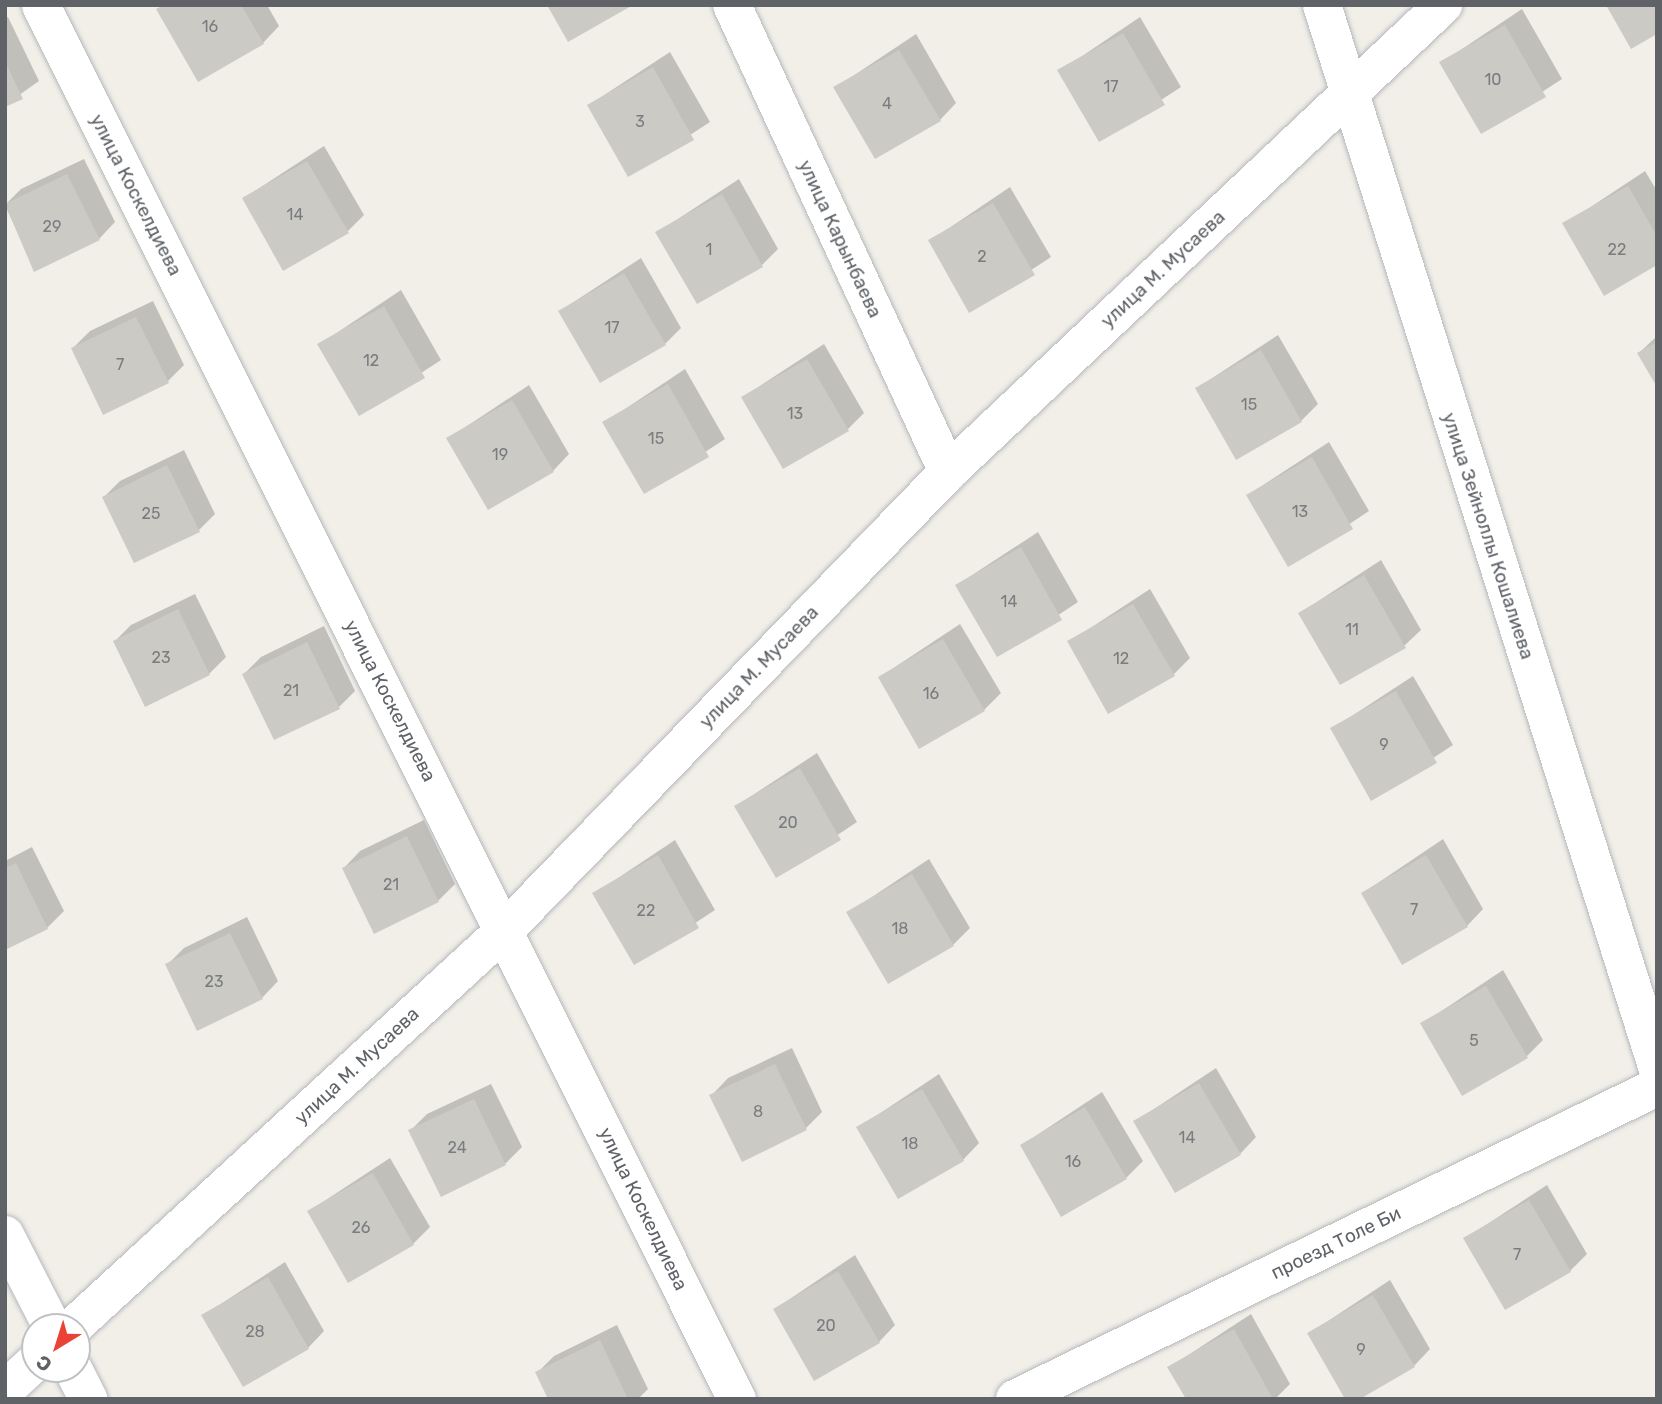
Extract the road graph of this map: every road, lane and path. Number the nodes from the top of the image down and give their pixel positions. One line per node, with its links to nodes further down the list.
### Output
1 (41, 5): 7 (street, улица Коскелдиева)
2 (732, 5): 6 (street, улица Карынбаева)
3 (1322, 5): 5 (street, улица Зейноллы Кошалиева)
4 (1443, 5): 5 (street, улица М. Мусаева)
5 (1348, 95): 6 (street, улица М. Мусаева); 8 (street, улица Зейноллы Кошалиева)
6 (948, 472): 7 (street, улица М. Мусаева)
7 (505, 930): 12 (street, улица М. Мусаева); 17 (street, улица Коскелдиева)
8 (1657, 1066)
9 (1657, 1087): 18 (street, проезд Толе Би)
10 (5, 1235): 11 (street)
11 (45, 1313)
12 (89, 1313)
13 (21, 1375): 15 (street)
14 (80, 1383): 16 (street)
15 (5, 1390)
16 (88, 1399)
17 (737, 1399)
18 (1015, 1399)

